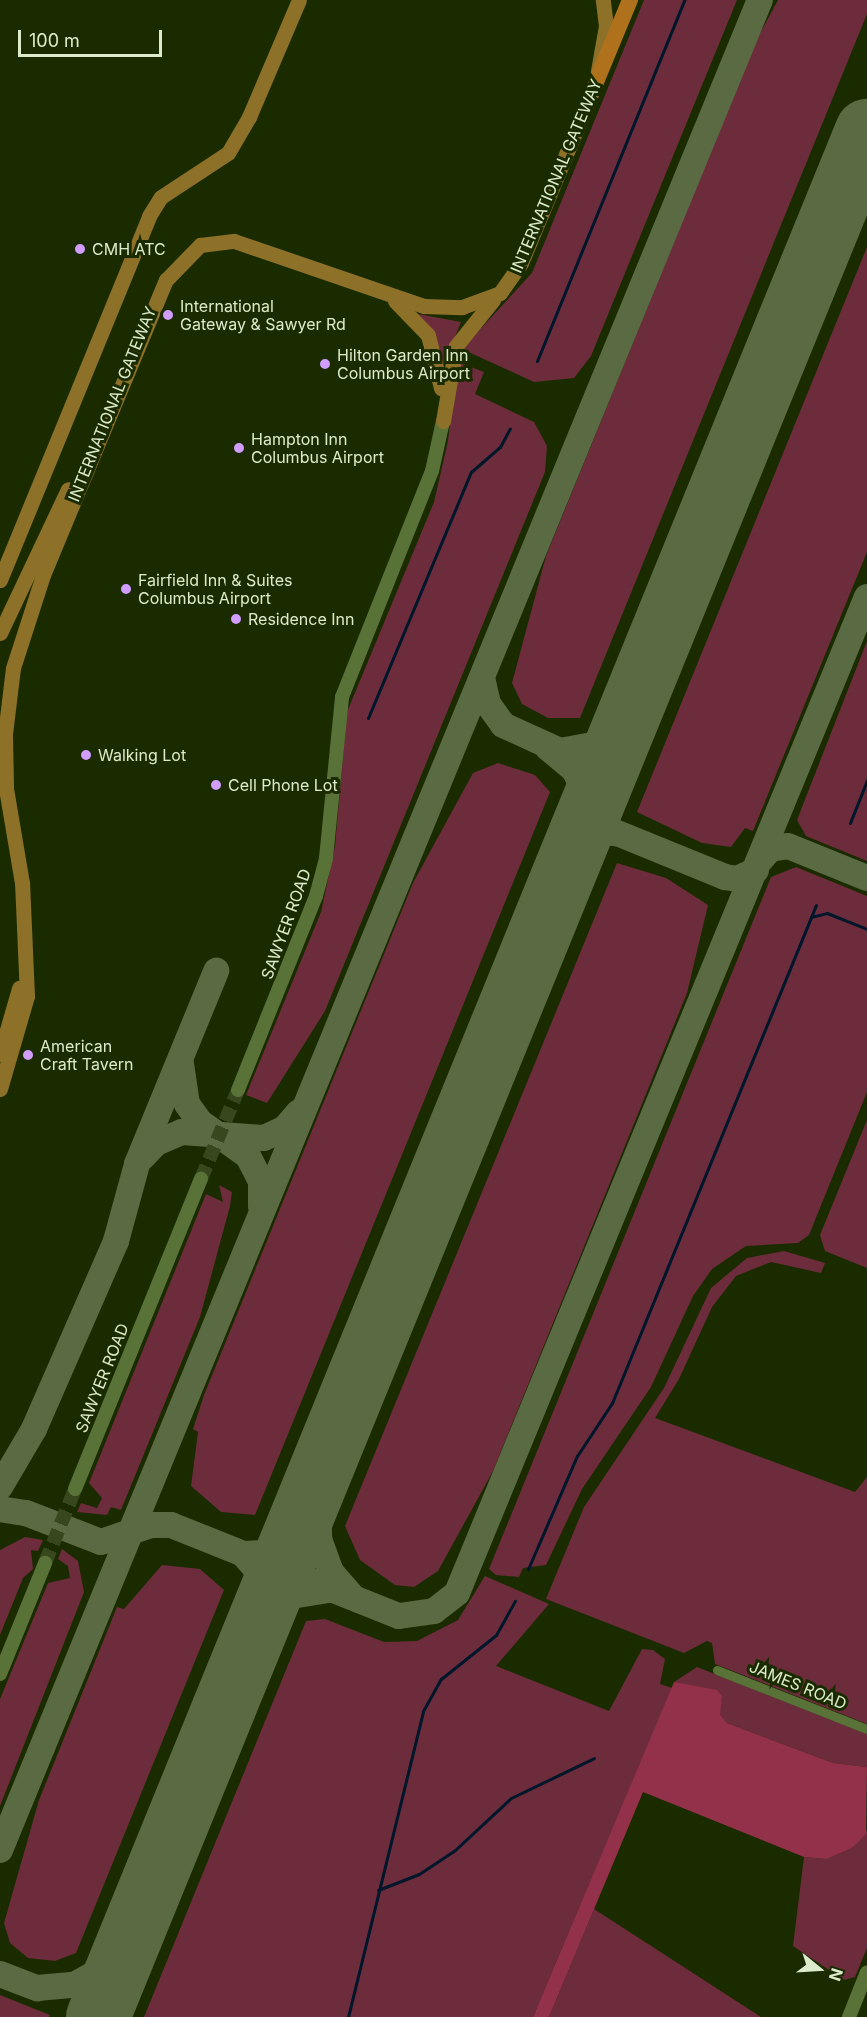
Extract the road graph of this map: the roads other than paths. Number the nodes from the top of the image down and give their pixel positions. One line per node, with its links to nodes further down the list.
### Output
1 (299, 0): 9 (main road)
2 (603, 0): 4 (main road)
3 (630, 0): 4 (highway, INTERNATIONAL GATEWAY)
4 (596, 82): 5 (main road, INTERNATIONAL GATEWAY)
5 (500, 293): 6 (main road, INTERNATIONAL GATEWAY); 7 (main road)
6 (389, 297): 7 (main road); 8 (main road, INTERNATIONAL GATEWAY)
7 (444, 420): 18 (street, SAWYER ROAD)
8 (105, 422): 10 (main road); 11 (main road, INTERNATIONAL GATEWAY)
9 (0, 580)
10 (0, 633)
11 (16, 656): 12 (main road); 14 (main road, INTERNATIONAL GATEWAY)
12 (0, 686)
13 (0, 764): 14 (main road)
14 (6, 788): 15 (main road, INTERNATIONAL GATEWAY)
15 (25, 916): 16 (main road); 17 (main road)
16 (0, 1054)
17 (0, 1089)
18 (238, 1090)
19 (201, 1179): 20 (street, SAWYER ROAD)
20 (75, 1489)
21 (45, 1563): 23 (street)
22 (717, 1670): 24 (street, JAMES ROAD)
23 (0, 1674)
24 (867, 1729)
25 (867, 1972): 26 (street)
26 (849, 2017)

